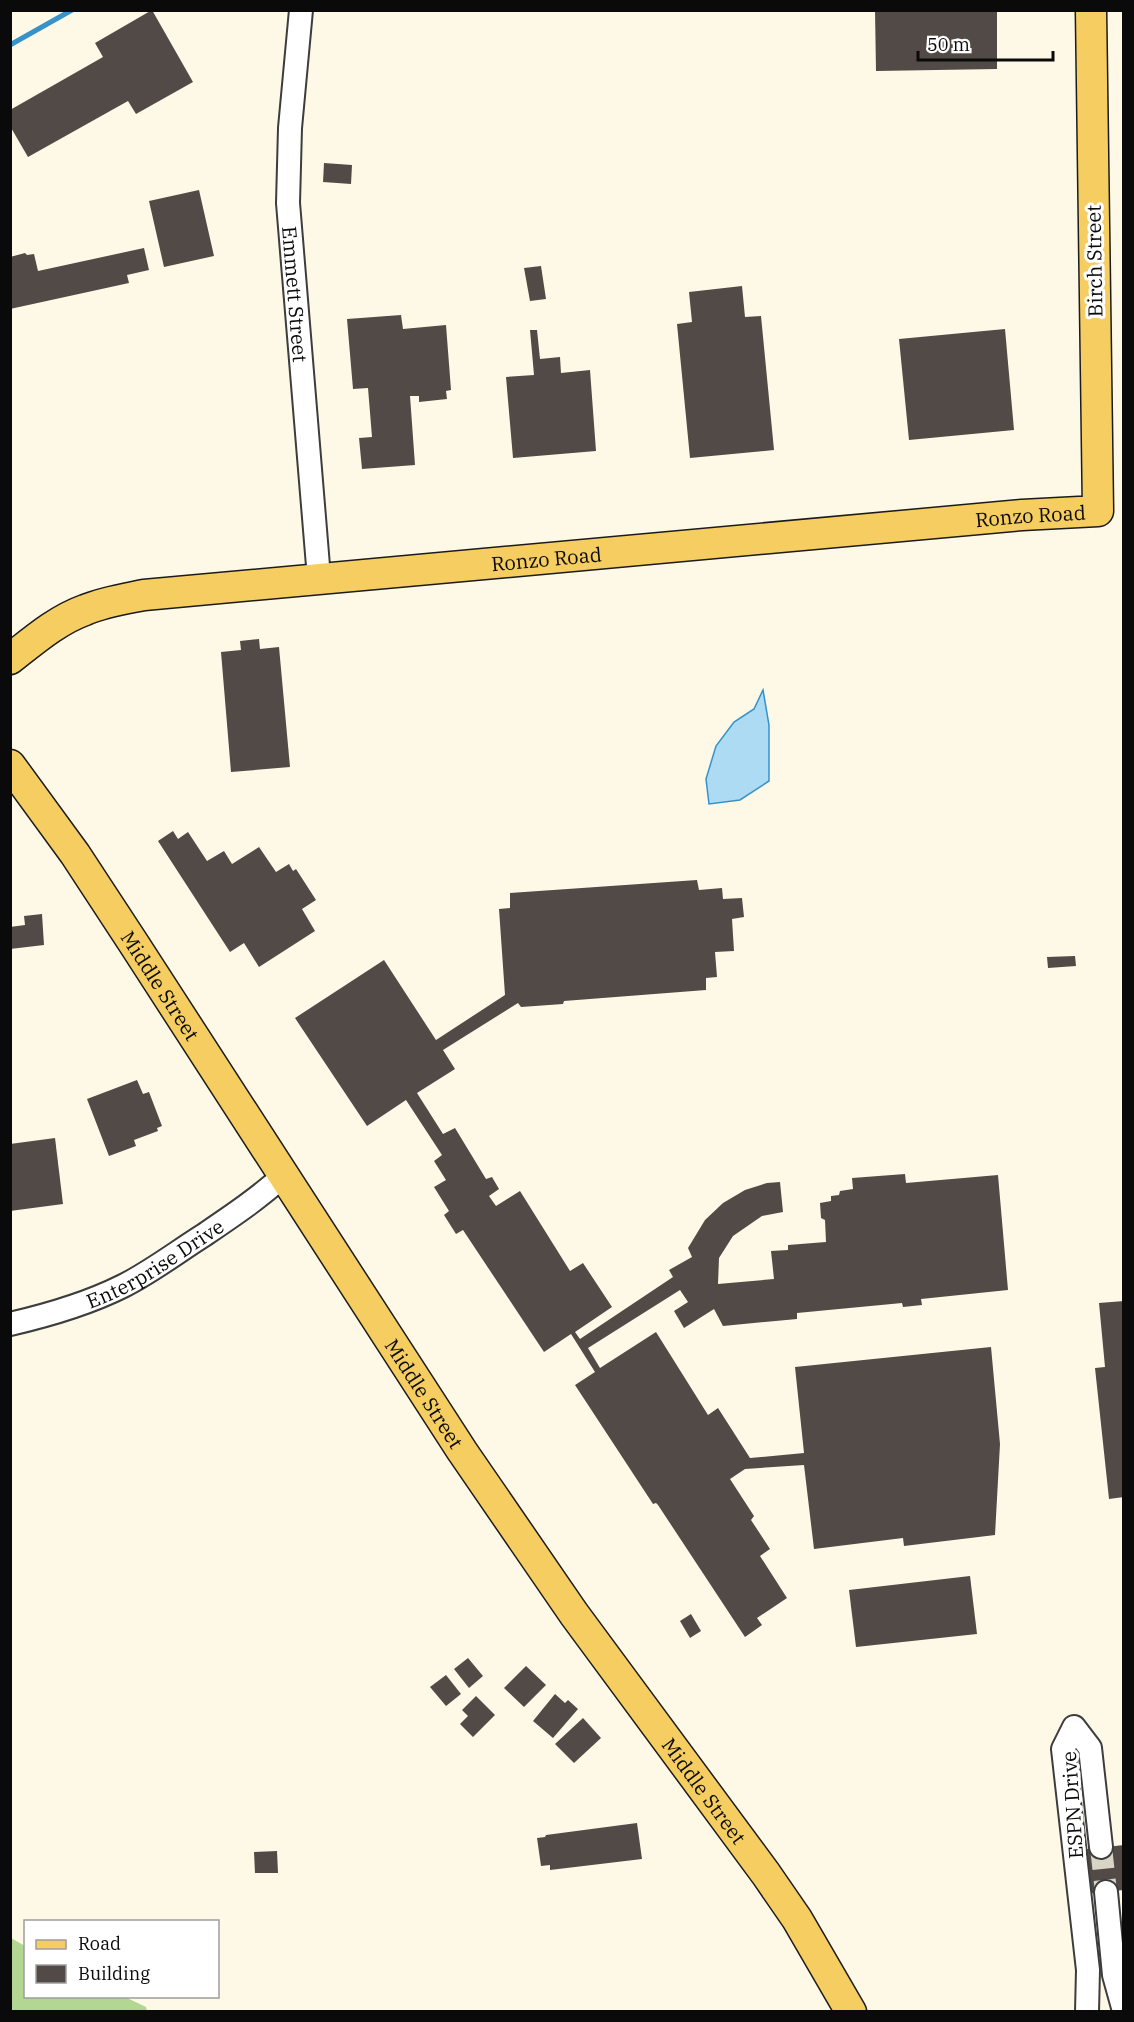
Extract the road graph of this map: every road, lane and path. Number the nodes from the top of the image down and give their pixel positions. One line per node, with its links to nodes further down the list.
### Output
1 (301, 10): 4 (street, Emmett Street)
2 (1091, 10): 3 (main road, Birch Street)
3 (1098, 511): 4 (main road, Ronzo Road)
4 (319, 578): 5 (main road, Ronzo Road)
5 (10, 659)
6 (10, 765): 7 (main road, Middle Street)
7 (284, 1175): 8 (street, Enterprise Drive); 12 (main road, Middle Street)
8 (10, 1324)
9 (1101, 1847): 13 (street, ESPN Drive)
10 (1106, 1892): 11 (street)
11 (1124, 2010)
12 (851, 2012)
13 (1087, 2012)

